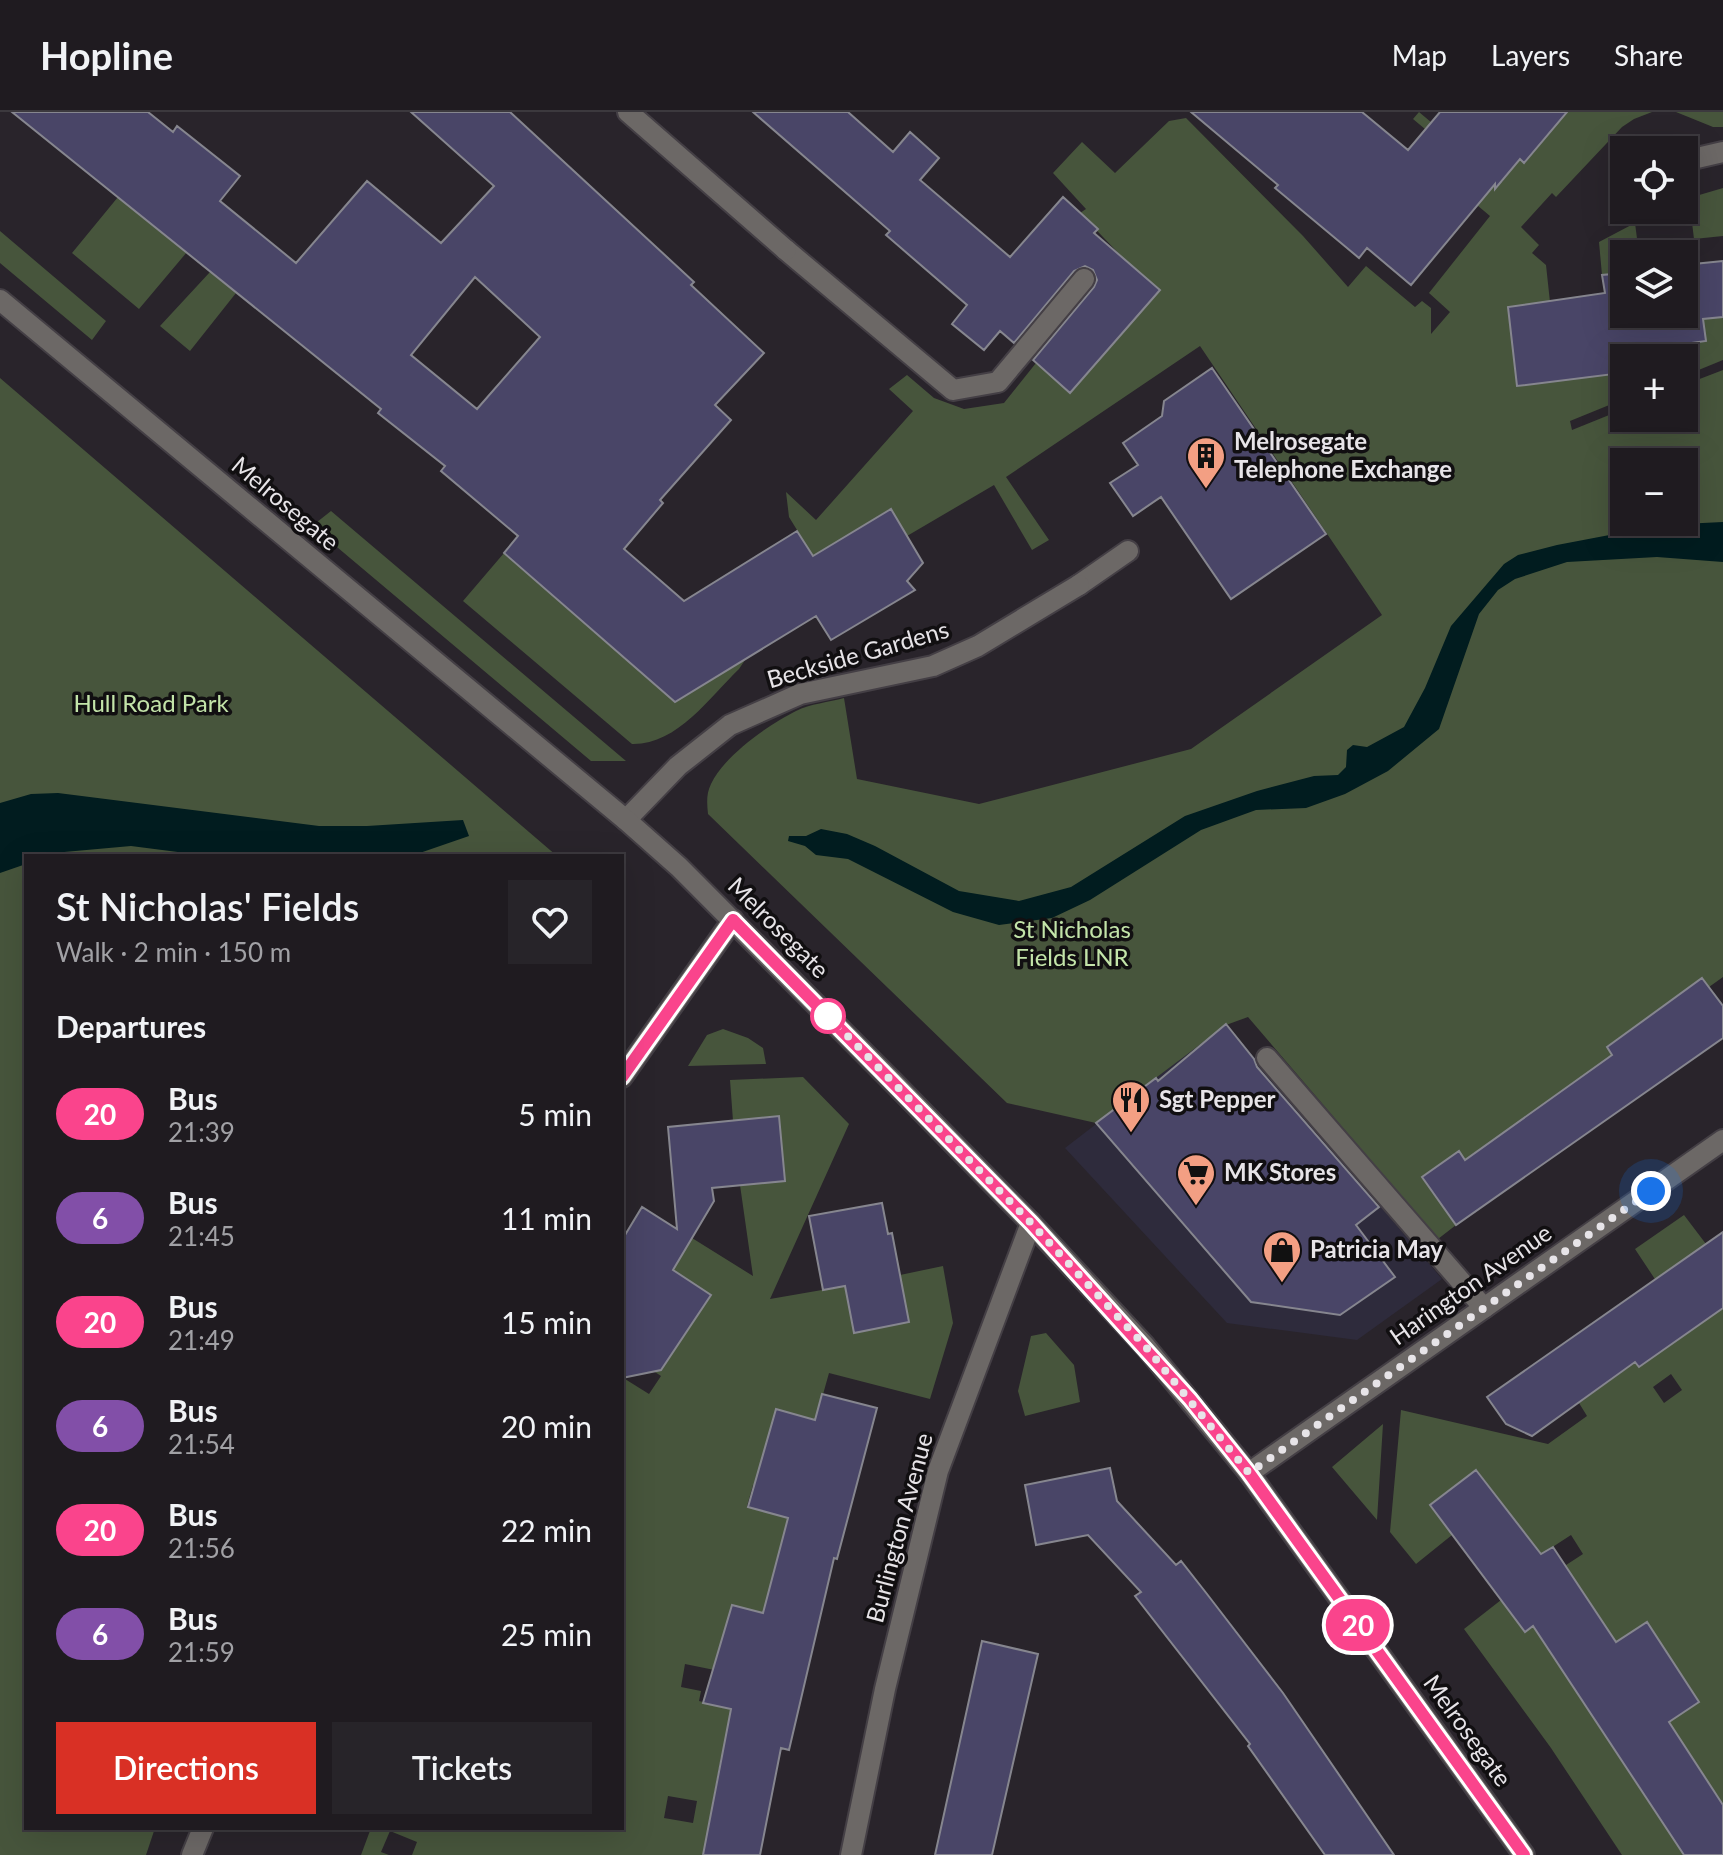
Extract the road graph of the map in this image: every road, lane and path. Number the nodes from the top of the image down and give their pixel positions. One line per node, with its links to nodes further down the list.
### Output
1 (628, 112): 4 (street)
2 (1723, 152): 3 (street)
3 (1698, 158)
4 (1084, 279)
5 (0, 300): 7 (street, Melrosegate)
6 (1128, 551): 7 (street, Beckside Gardens)
7 (626, 820): 8 (street, Melrosegate)
8 (733, 920): 10 (street); 12 (street, Melrosegate)
9 (1267, 1058): 13 (street)
10 (624, 1074)
11 (1723, 1140): 13 (street, Harington Avenue)
12 (1031, 1223): 14 (street, Melrosegate); 17 (street, Burlington Avenue)
13 (1484, 1308): 14 (street, Harington Avenue)
14 (1249, 1473): 18 (street, Melrosegate)
15 (202, 1830): 16 (street)
16 (192, 1855)
17 (851, 1855)
18 (1524, 1855)

